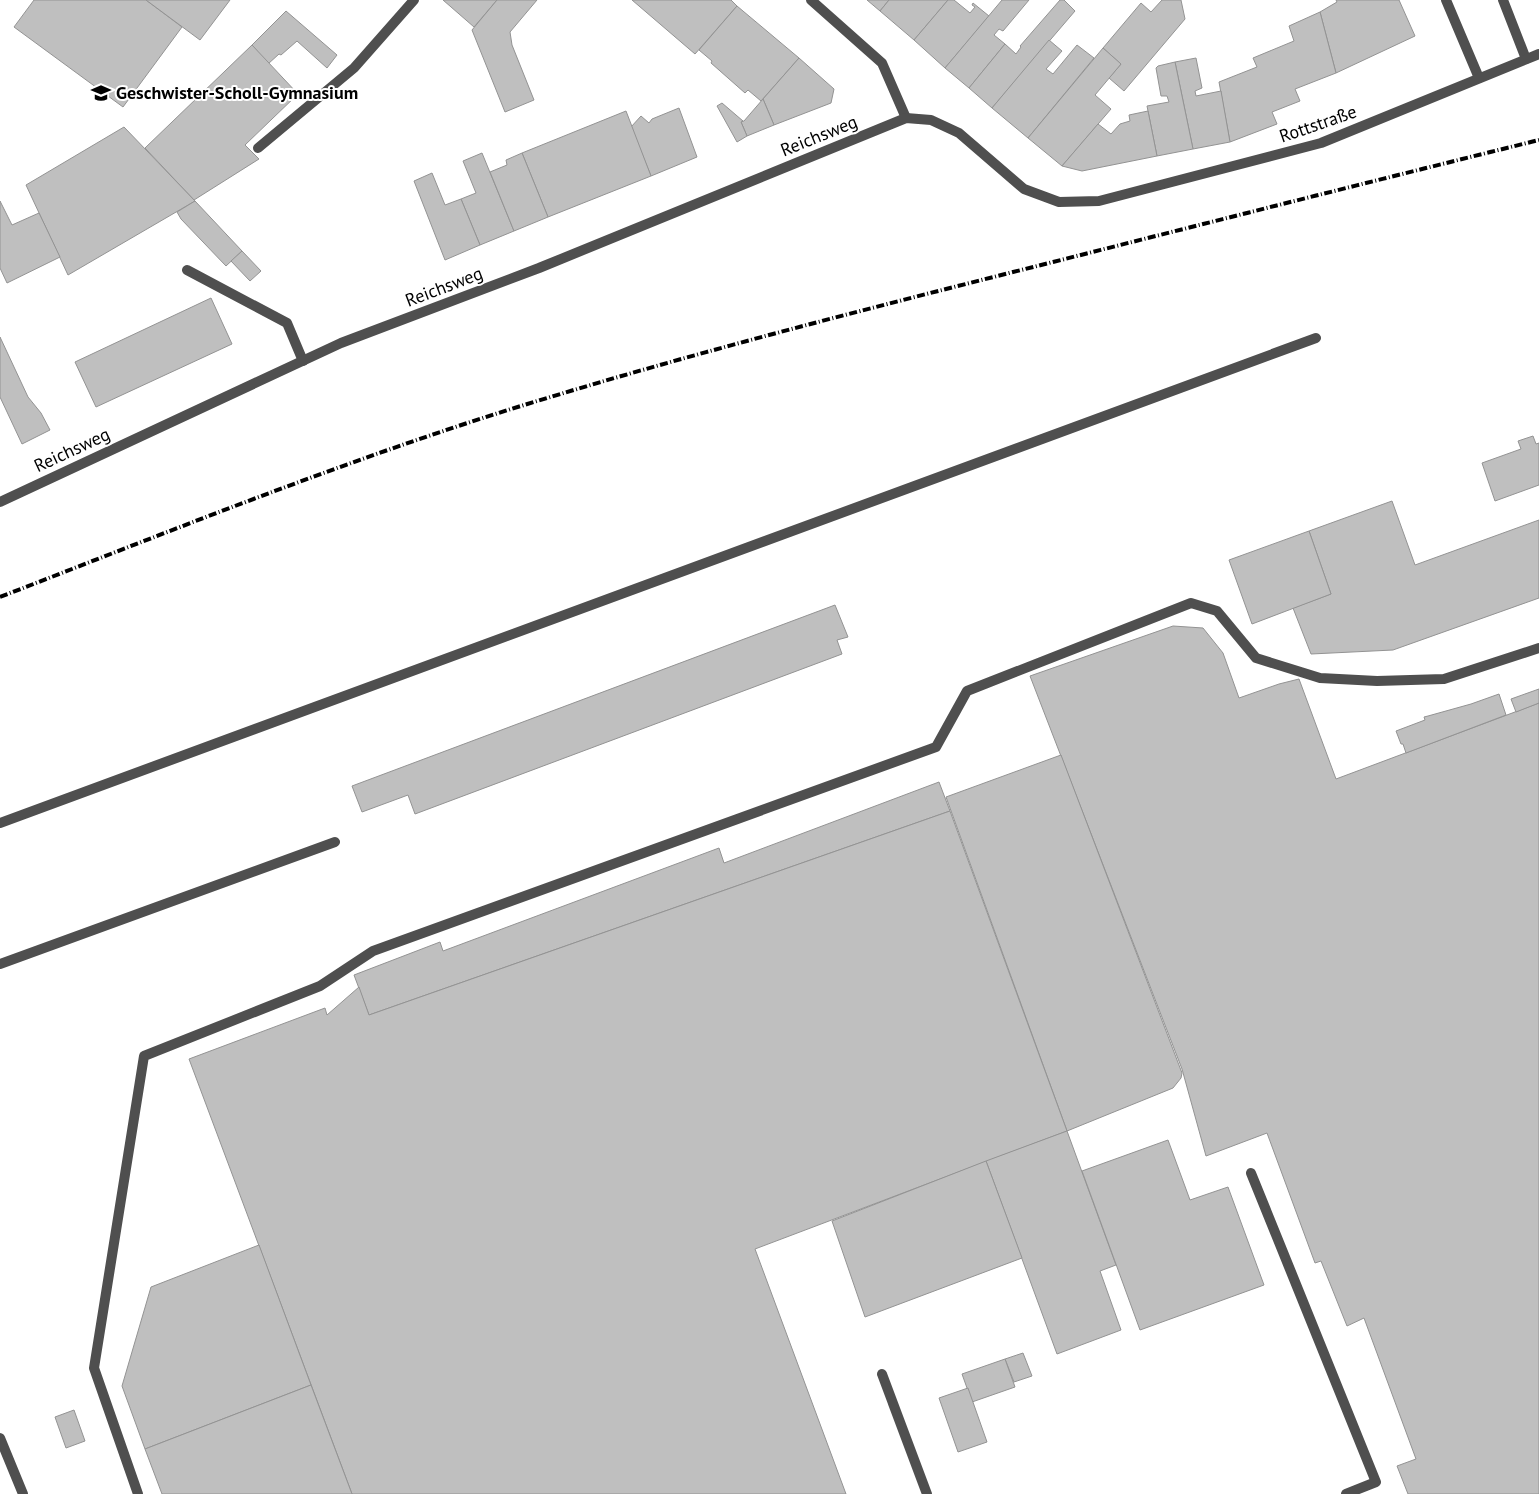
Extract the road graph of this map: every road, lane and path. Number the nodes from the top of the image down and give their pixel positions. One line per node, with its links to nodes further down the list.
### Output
1 (414, 0): 9 (street)
2 (810, 0): 8 (street)
3 (1446, 0): 7 (street)
4 (1502, 0): 6 (street)
5 (1539, 54): 6 (street, Rottstraße)
6 (1526, 59): 7 (street, Rottstraße)
7 (1479, 78): 8 (street, Rottstraße)
8 (906, 118): 12 (street, Reichsweg)
9 (258, 148)
10 (187, 270): 12 (street)
11 (1316, 338): 15 (street)
12 (303, 360): 13 (street, Reichsweg)
13 (0, 502)
14 (1539, 648): 22 (street)
15 (0, 823)
16 (335, 842): 17 (street)
17 (0, 964)
18 (1251, 1173): 24 (street)
19 (882, 1374): 23 (street)
20 (0, 1438): 21 (street)
21 (23, 1494)
22 (138, 1494)
23 (927, 1494)
24 (1346, 1494)

